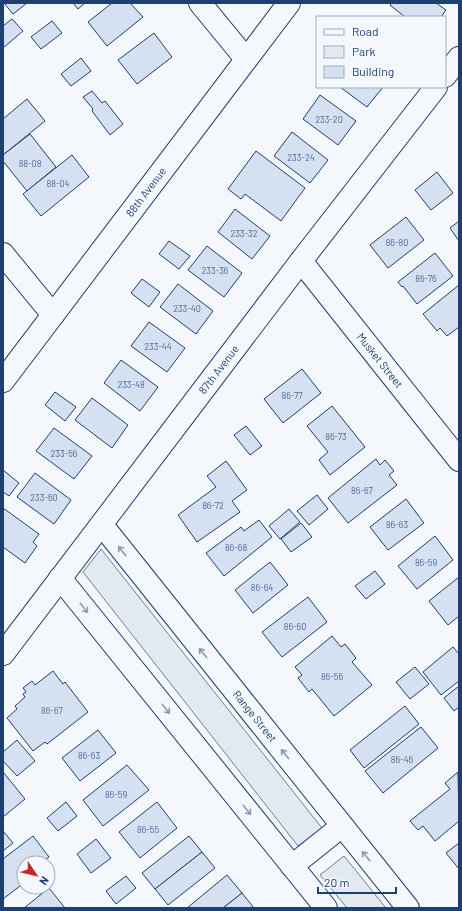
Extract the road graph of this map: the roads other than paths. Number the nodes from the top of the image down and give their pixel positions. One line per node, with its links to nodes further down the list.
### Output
1 (200, 3): 4 (street)
2 (289, 3): 4 (street, 88th Avenue)
3 (459, 58): 5 (street)
4 (246, 59): 9 (street, 88th Avenue)
5 (446, 75)
6 (435, 88): 8 (street, 87th Avenue)
7 (3, 254): 9 (street)
8 (301, 261): 11 (street, Musket Street); 12 (street, 87th Avenue)
9 (53, 315): 10 (street, 88th Avenue)
10 (3, 381)
11 (459, 460)
12 (102, 525): 13 (street, 87th Avenue); 15 (street, Range Street, one-way to 12)
13 (60, 578): 14 (street, 87th Avenue); 16 (street, one-way to 16)
14 (3, 654)
15 (342, 826): 16 (street); 18 (street, Range Street, one-way to 15)
16 (292, 866): 17 (street)
17 (326, 908)
18 (408, 908)

